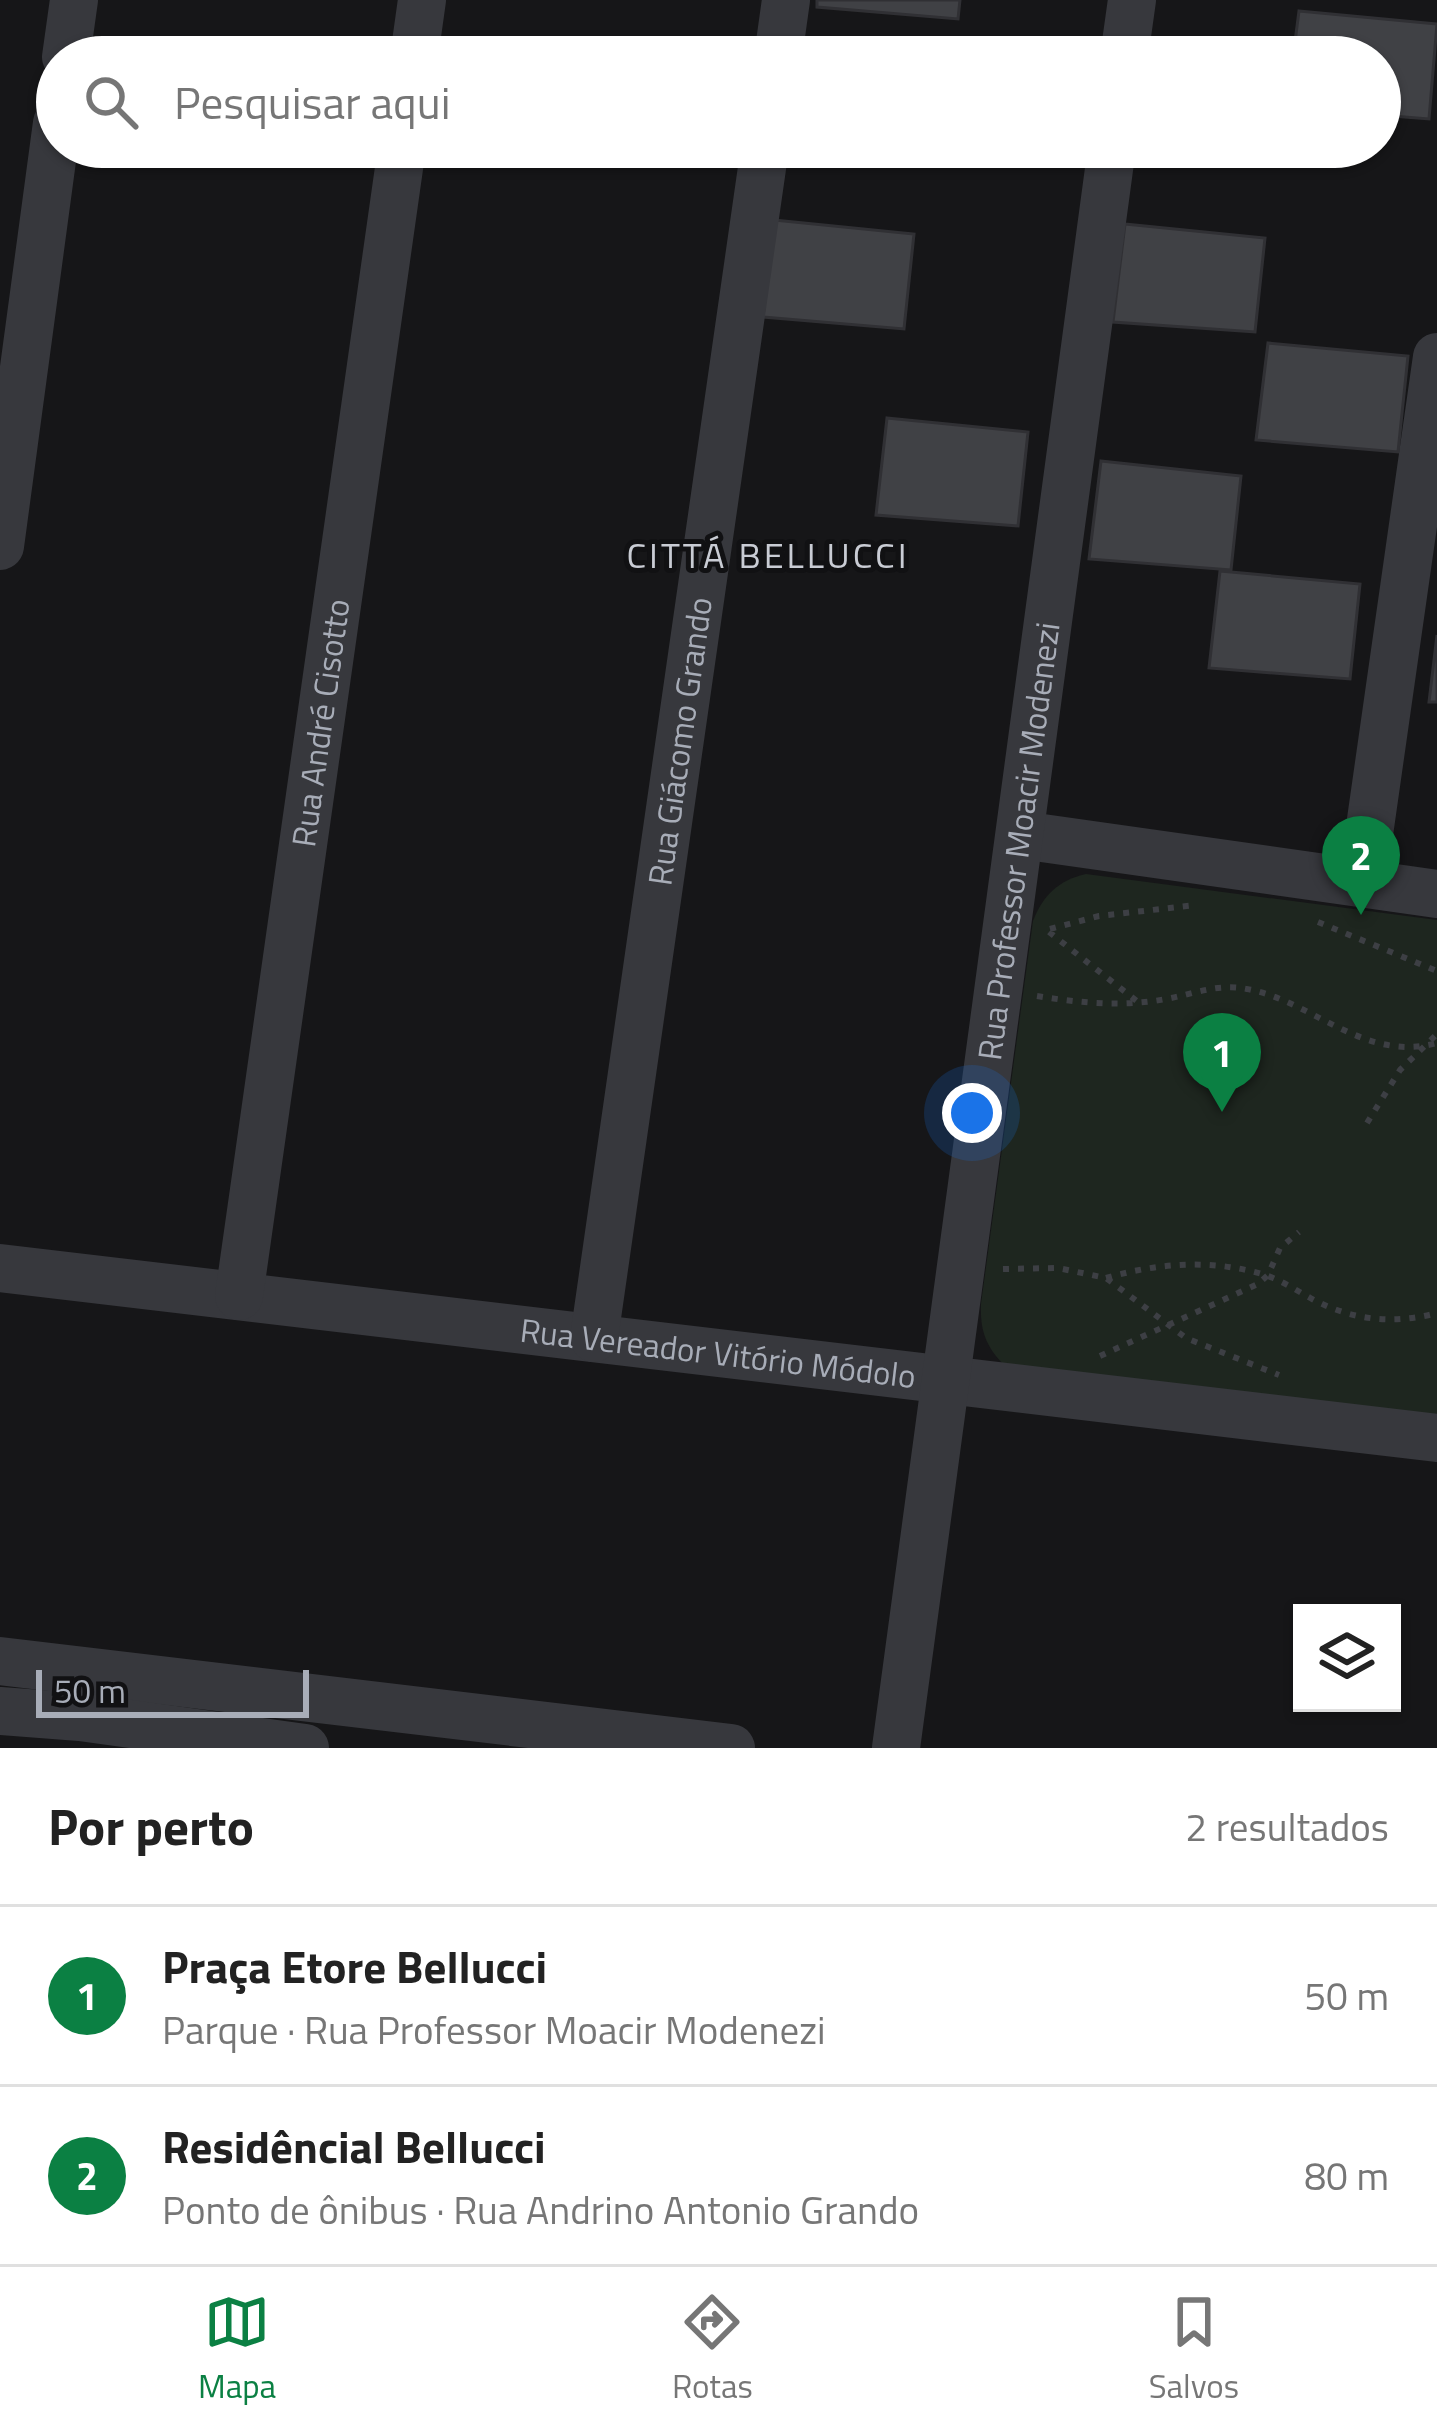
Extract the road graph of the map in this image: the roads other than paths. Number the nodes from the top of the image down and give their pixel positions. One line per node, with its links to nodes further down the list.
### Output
1 (74, 0): 5 (street)
2 (422, 0): 6 (street)
3 (786, 0): 7 (street)
4 (1132, 0): 8 (street)
5 (69, 36)
6 (417, 36)
7 (781, 36)
8 (1127, 36)
9 (51, 168): 14 (street)
10 (399, 168): 19 (street, Rua André Cisotto)
11 (762, 168): 20 (street, Rua Giácomo Grando)
12 (1109, 168): 15 (street, Rua Professor Moacir Modenezi)
13 (1437, 356): 16 (street)
14 (0, 546)
15 (1021, 835): 16 (street); 21 (street, Rua Professor Moacir Modenezi)
16 (1362, 883): 17 (street)
17 (1437, 894)
18 (0, 1268): 19 (street, Rua Vereador Vitório Módolo)
19 (239, 1296): 20 (street, Rua Vereador Vitório Módolo)
20 (594, 1338): 21 (street, Rua Vereador Vitório Módolo)
21 (947, 1381): 22 (street, Rua Vereador Vitório Módolo); 27 (street, Rua Professor Moacir Modenezi)
22 (1437, 1438)
23 (0, 1661): 26 (street)
24 (0, 1711): 25 (street)
25 (305, 1748)
26 (731, 1748)
27 (896, 1748)

